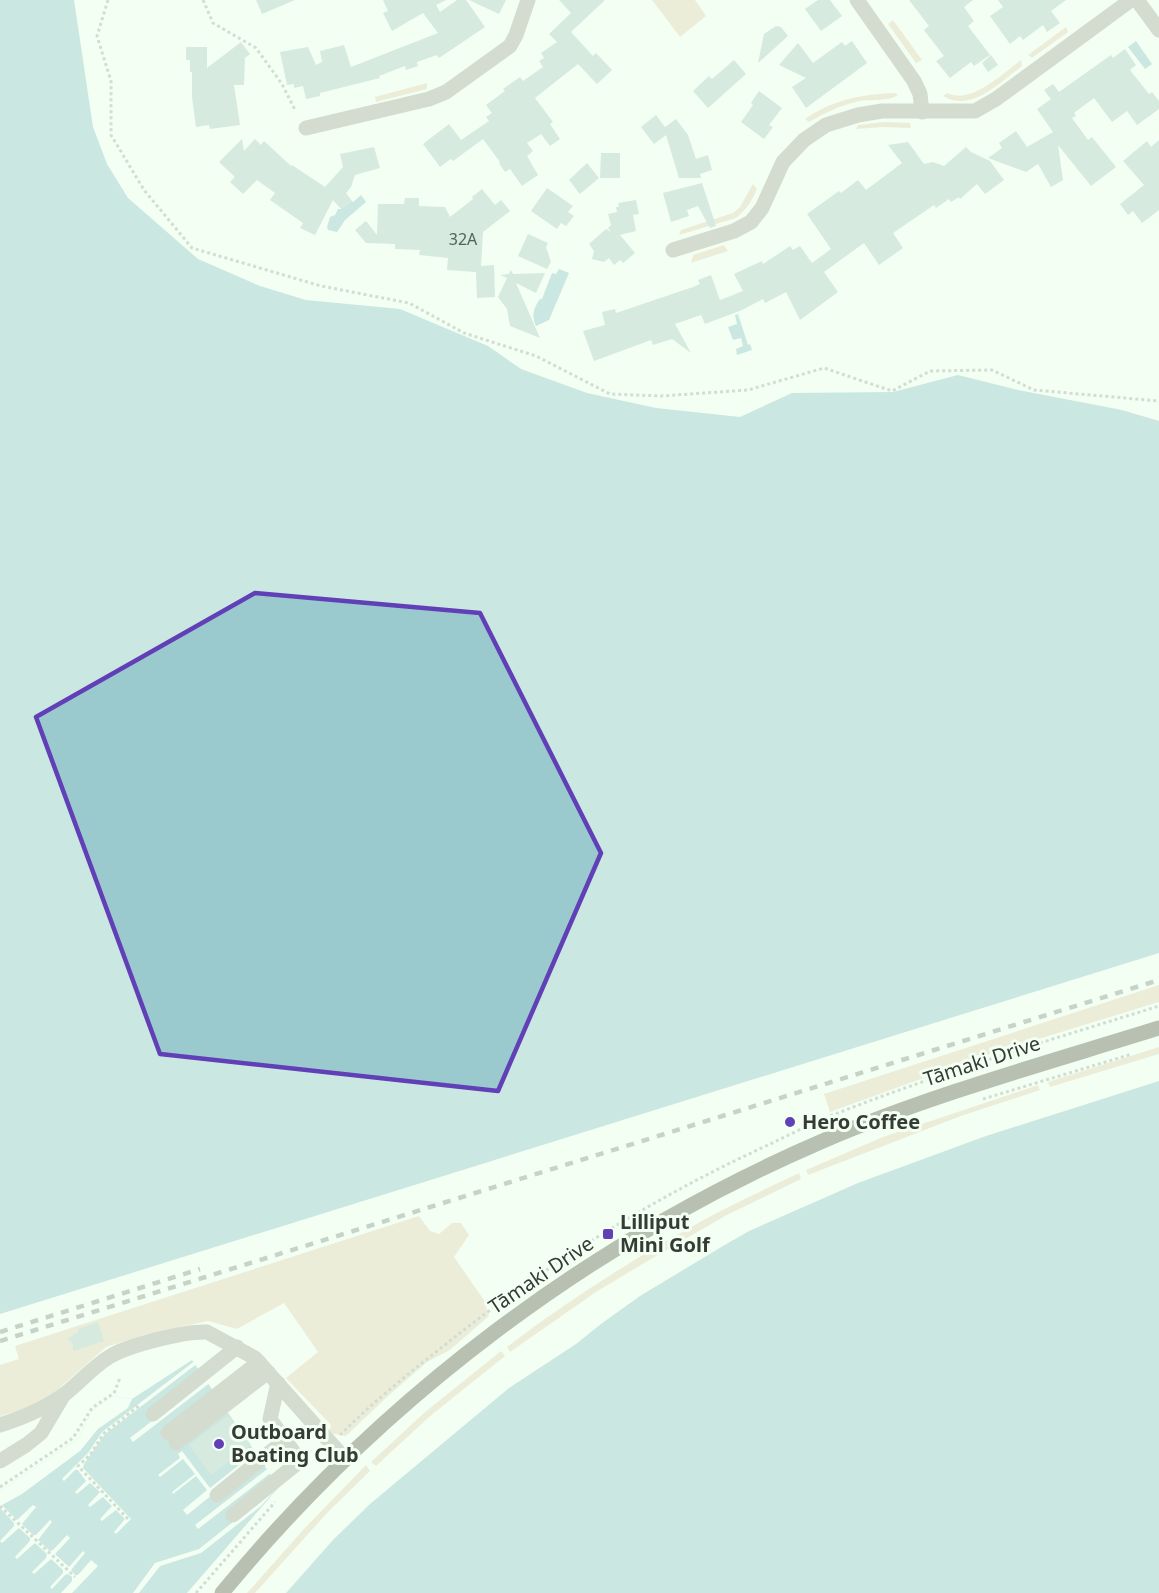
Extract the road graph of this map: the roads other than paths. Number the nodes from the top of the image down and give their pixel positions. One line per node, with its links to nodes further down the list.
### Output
1 (528, 0): 7 (street)
2 (857, 0): 6 (street)
3 (1131, 0): 6 (street)
4 (1137, 0): 5 (street)
5 (1159, 30)
6 (922, 112): 8 (street)
7 (306, 128)
8 (673, 250)
9 (1159, 1028): 16 (main road, Tāmaki Drive)
10 (234, 1346): 11 (street); 12 (street); 13 (street)
11 (264, 1368): 13 (street); 13 (street); 15 (street); 16 (street)
12 (65, 1394): 14 (street); 17 (street)
13 (158, 1421)
14 (0, 1425)
15 (292, 1451): 15 (street)
16 (345, 1459): 18 (main road, Tāmaki Drive)
17 (0, 1461)
18 (222, 1593)

